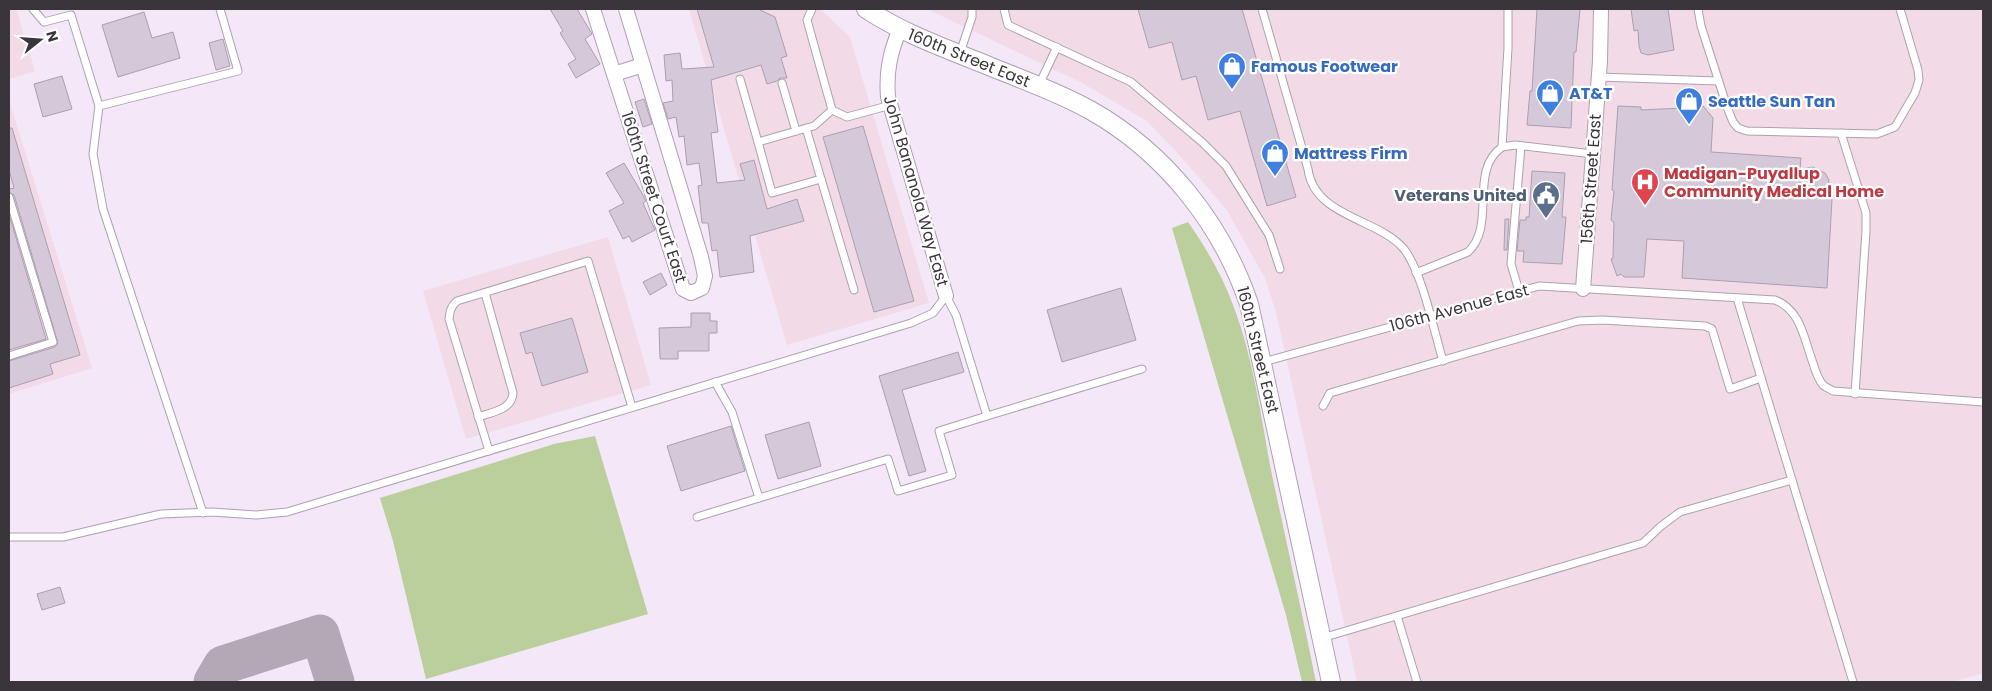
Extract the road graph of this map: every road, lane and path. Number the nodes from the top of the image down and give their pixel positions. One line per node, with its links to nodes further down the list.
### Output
1 (33, 9): 25 (lane)
2 (220, 9): 25 (lane)
3 (593, 9): 18 (street, 160th Street Court East)
4 (626, 9): 17 (street, 160th Street Court East)
5 (812, 9): 26 (lane)
6 (866, 9): 14 (street, 160th Street East)
7 (972, 9): 16 (lane)
8 (1004, 9): 15 (lane)
9 (1262, 9): 37 (lane)
10 (1508, 9): 32 (lane)
11 (1601, 9): 19 (street, 156th Street East)
12 (1698, 9): 21 (lane)
13 (1900, 9): 29 (lane)
14 (900, 29): 16 (street, 160th Street East); 24 (street, John Bananola Way East)
15 (1057, 47): 23 (lane); 36 (lane)
16 (960, 54): 23 (street, 160th Street East)
17 (643, 65): 18 (street); 18 (street, 160th Street Court East)
18 (614, 74)
19 (1599, 77): 21 (lane); 33 (street, 156th Street East)
20 (740, 79): 30 (lane)
21 (1718, 81): 29 (lane)
22 (782, 84): 28 (lane)
23 (1039, 86): 47 (street, 160th Street East)
24 (891, 105): 26 (lane); 42 (street, John Bananola Way East)
25 (99, 106): 60 (lane)
26 (832, 110): 27 (lane)
27 (806, 128): 28 (lane); 34 (lane)
28 (796, 131): 30 (lane)
29 (1841, 133): 51 (lane)
30 (758, 142): 34 (lane)
31 (1521, 146): 32 (lane); 33 (lane); 40 (lane)
32 (1502, 147): 37 (lane)
33 (1593, 154): 38 (street, 156th Street East)
34 (821, 179): 39 (lane)
35 (9, 197): 45 (lane)
36 (1280, 268)
37 (1416, 272): 44 (lane)
38 (1583, 289): 40 (lane, 106th Avenue East); 43 (lane, 106th Avenue East)
39 (854, 290)
40 (1519, 292): 44 (lane, 106th Avenue East)
41 (485, 293): 54 (lane); 55 (lane); 55 (lane)
42 (946, 296): 50 (lane); 56 (lane)
43 (1737, 298): 49 (lane); 51 (lane, 106th Avenue East)
44 (1430, 316): 46 (lane); 47 (lane, 106th Avenue East)
45 (9, 356)
46 (1443, 361): 49 (lane); 53 (lane)
47 (1263, 362): 64 (street, 160th Street East)
48 (1142, 369): 56 (lane)
49 (1761, 378): 58 (lane)
50 (715, 382): 54 (lane); 59 (lane)
51 (1854, 394): 52 (lane)
52 (1983, 402)
53 (1323, 406)
54 (632, 407): 57 (lane)
55 (478, 416): 57 (lane)
56 (987, 416): 59 (lane)
57 (488, 451): 60 (lane)
58 (1792, 480): 63 (lane); 67 (lane)
59 (759, 498): 61 (lane)
60 (203, 513): 62 (lane)
61 (697, 517)
62 (9, 537)
63 (1397, 616): 64 (lane); 66 (lane)
64 (1322, 638): 65 (street, 160th Street East)
65 (1331, 682)
66 (1418, 682)
67 (1853, 682)

